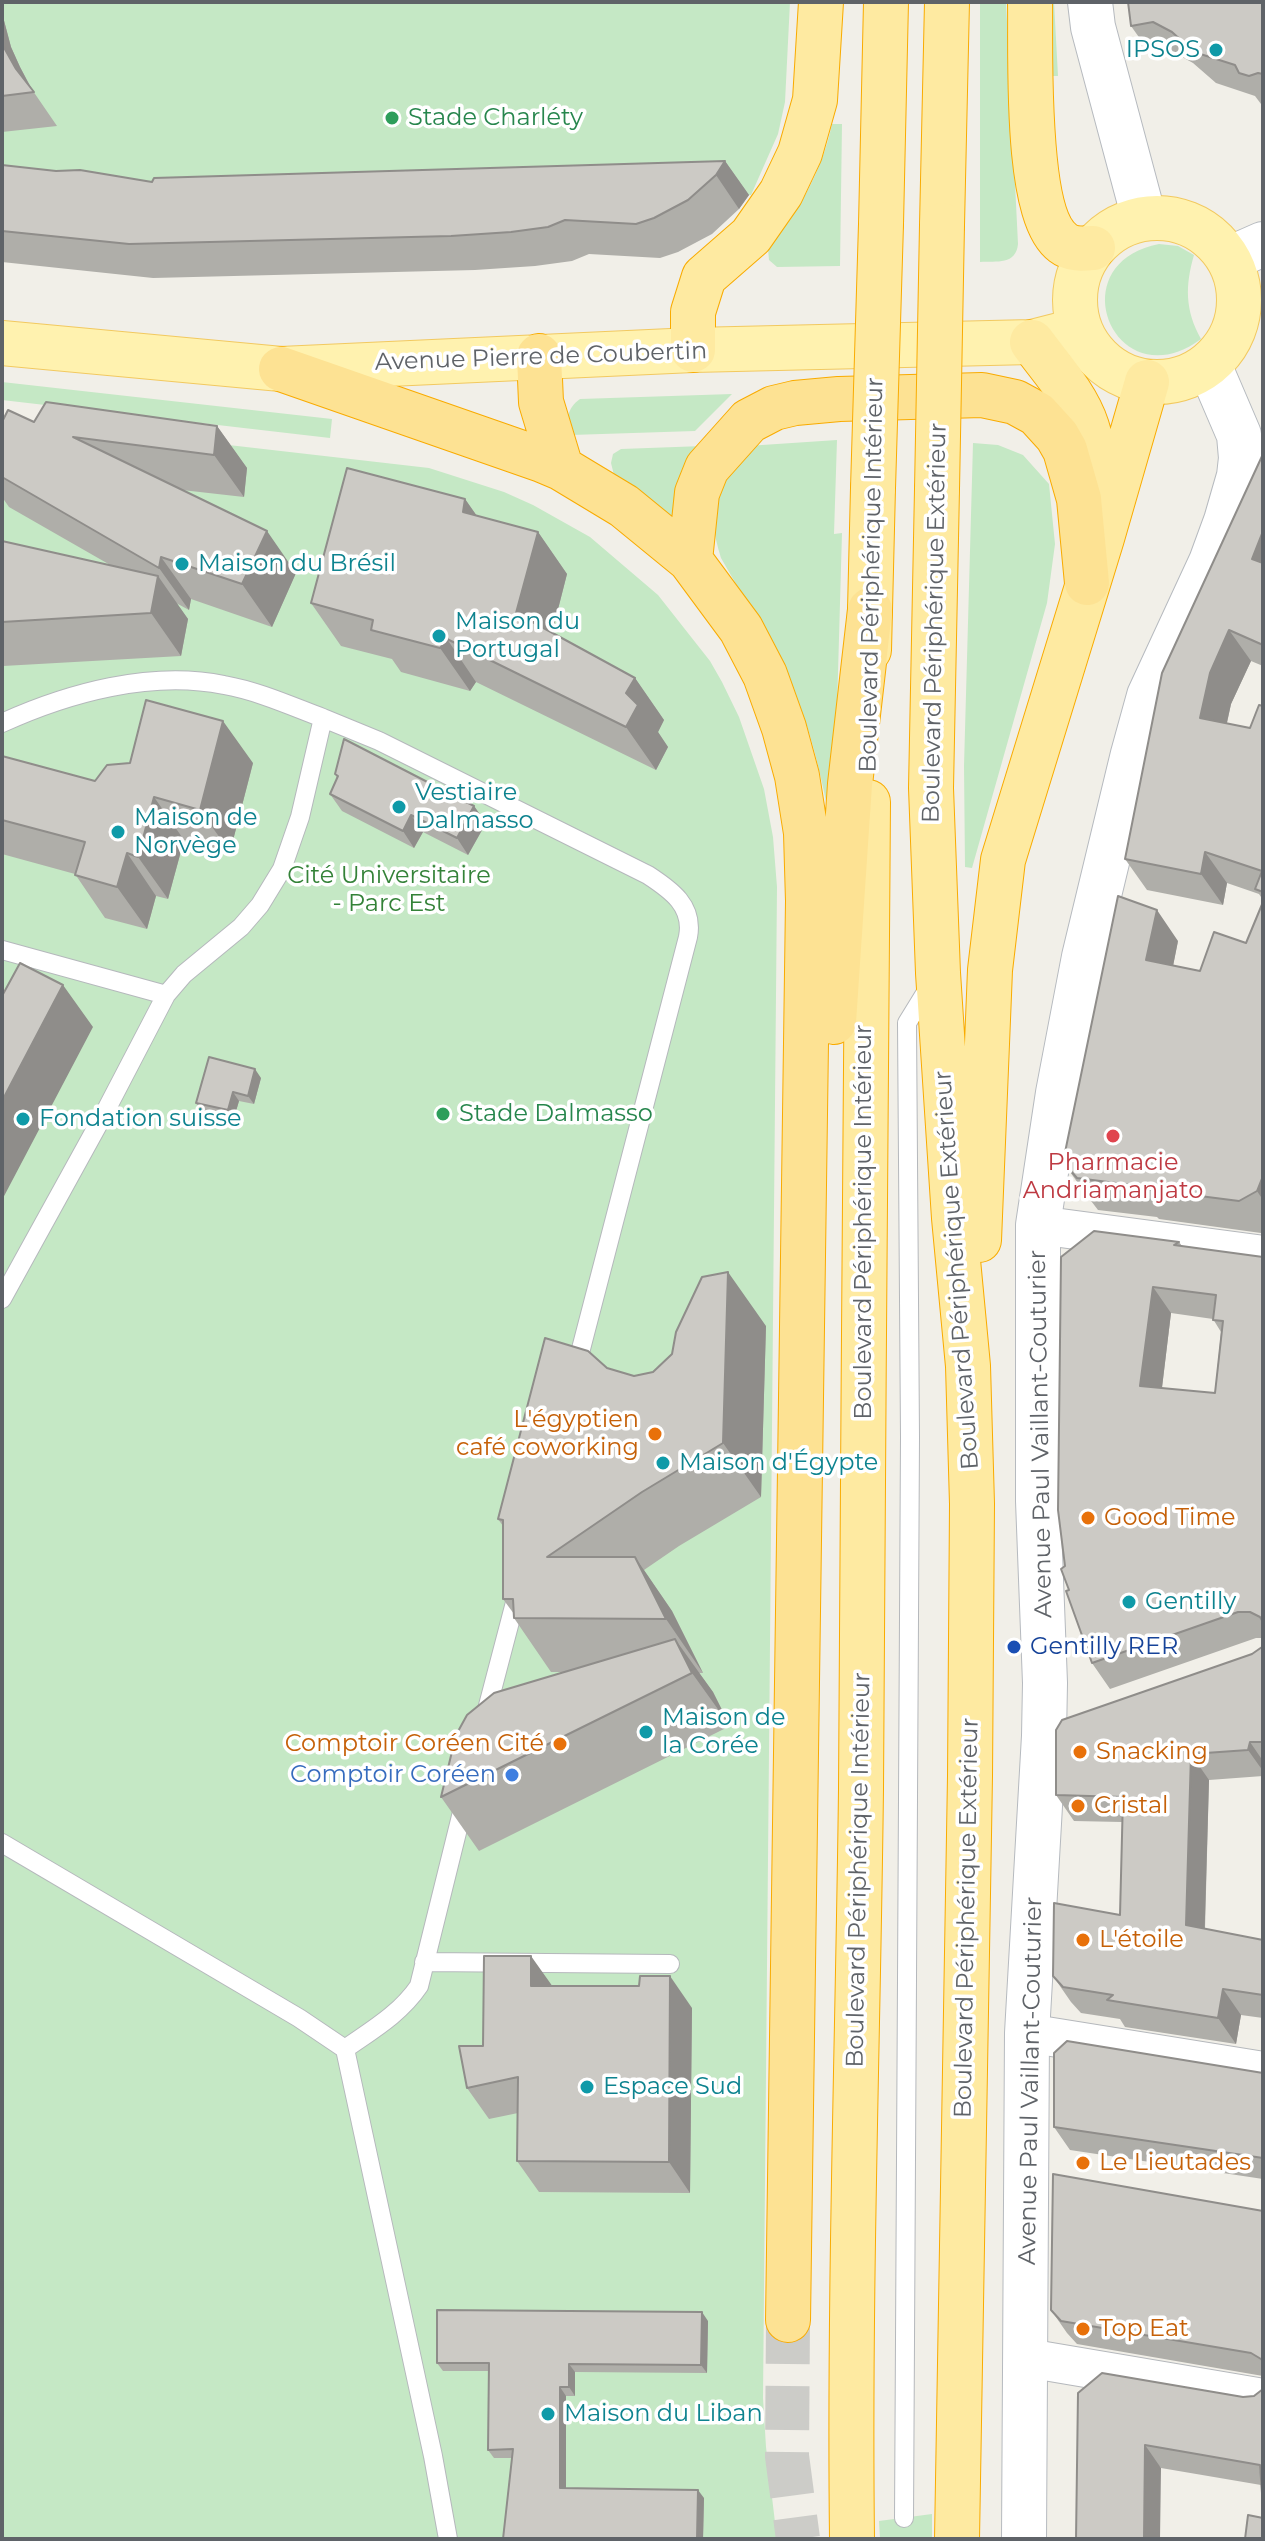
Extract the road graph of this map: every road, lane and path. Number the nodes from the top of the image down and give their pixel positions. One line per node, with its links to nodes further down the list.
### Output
1 (821, 2): 12 (highway)
2 (886, 2): 21 (highway, Boulevard Périphérique Intérieur, bridge)
3 (947, 2): 25 (highway, Boulevard Périphérique Extérieur, bridge)
4 (1030, 2): 7 (highway)
5 (1090, 2): 6 (main road)
6 (1144, 218): 7 (main road); 8 (main road)
7 (1093, 248): 9 (main road)
8 (1246, 252): 14 (main road)
9 (1079, 330): 10 (main road, Avenue Pierre de Coubertin); 16 (main road)
10 (1032, 342): 12 (main road, Avenue Pierre de Coubertin); 18 (highway)
11 (2, 343): 15 (main road, Avenue Pierre de Coubertin)
12 (693, 350): 13 (main road, Avenue Pierre de Coubertin)
13 (539, 356): 15 (main road, Avenue Pierre de Coubertin); 17 (highway)
14 (1209, 365): 16 (main road); 27 (main road, Avenue Paul Vaillant-Couturier)
15 (281, 369): 17 (highway)
16 (1147, 382): 18 (highway)
17 (561, 468): 19 (highway)
18 (1102, 538): 20 (highway)
19 (690, 560): 20 (highway); 32 (highway)
20 (1087, 583): 30 (highway)
21 (870, 610): 32 (highway); 47 (highway, Boulevard Périphérique Intérieur)
22 (323, 718): 23 (lane); 26 (lane); 31 (lane)
23 (2, 723)
24 (2, 950): 26 (lane)
25 (938, 973): 30 (highway, Boulevard Périphérique Extérieur); 45 (lane)
26 (166, 995): 29 (lane)
27 (1038, 1225): 28 (street); 39 (main road, Avenue Paul Vaillant-Couturier)
28 (1263, 1255)
29 (2, 1299)
30 (968, 1366): 48 (highway, Boulevard Périphérique Extérieur)
31 (568, 1397)
32 (800, 1532): 42 (highway)
33 (520, 1580): 34 (lane)
34 (482, 1731)
35 (470, 1777): 37 (lane)
36 (2, 1843): 40 (lane)
37 (424, 1962): 38 (lane); 40 (lane)
38 (670, 1964)
39 (1027, 2033): 41 (street); 43 (main road, Avenue Paul Vaillant-Couturier)
40 (345, 2049): 46 (lane)
41 (1263, 2071)
42 (788, 2320)
43 (1027, 2358): 44 (street); 49 (main road, Avenue Paul Vaillant-Couturier)
44 (1263, 2398)
45 (904, 2518)
46 (448, 2539)
47 (852, 2539)
48 (957, 2539)
49 (1024, 2539)

